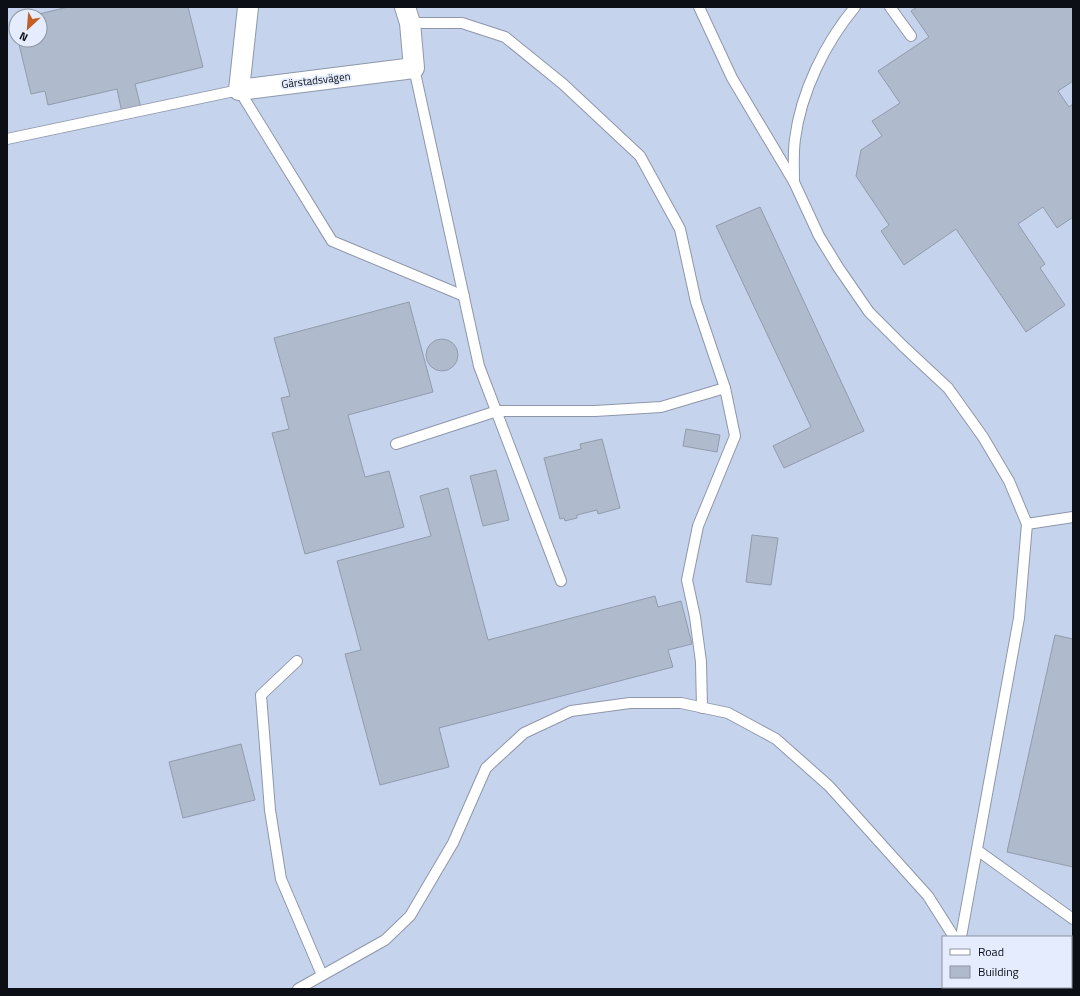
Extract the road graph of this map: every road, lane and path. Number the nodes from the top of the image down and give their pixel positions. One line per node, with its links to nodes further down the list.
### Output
1 (248, 7): 8 (street)
2 (699, 7): 10 (lane)
3 (855, 7): 10 (lane)
4 (890, 7): 6 (lane)
5 (408, 15): 7 (street); 12 (lane)
6 (911, 36)
7 (414, 68): 8 (street, Gärstadsvägen); 11 (lane)
8 (239, 90): 9 (lane); 11 (lane)
9 (7, 139)
10 (794, 182): 16 (lane)
11 (464, 296): 13 (lane)
12 (725, 388): 13 (lane); 19 (lane)
13 (497, 411): 14 (lane); 17 (lane)
14 (396, 444)
15 (1073, 517): 16 (lane)
16 (1027, 524): 20 (lane)
17 (561, 581)
18 (296, 661): 24 (lane)
19 (702, 708): 22 (lane); 24 (lane)
20 (977, 850): 21 (lane); 23 (lane)
21 (1073, 919)
22 (953, 936)
23 (961, 936)
24 (322, 976): 25 (lane)
25 (298, 989)

